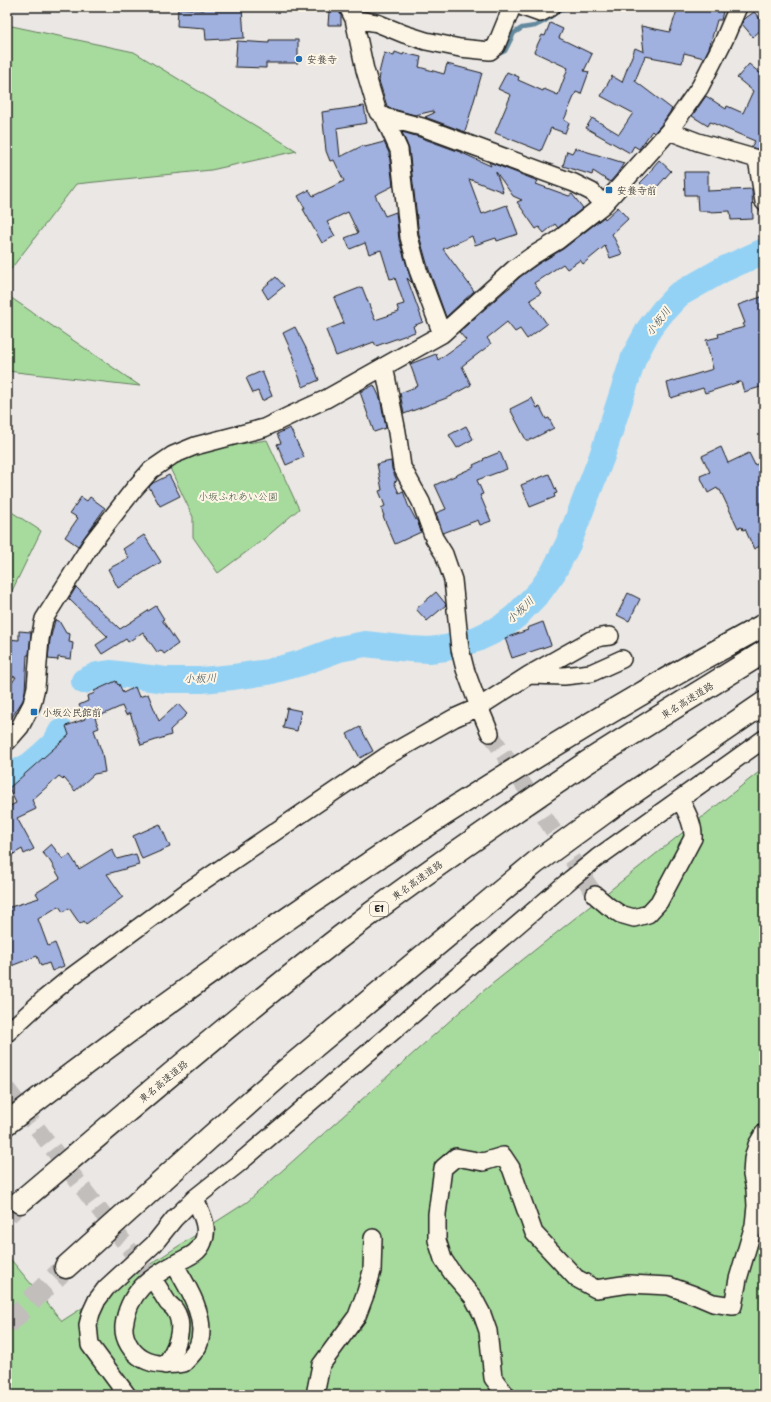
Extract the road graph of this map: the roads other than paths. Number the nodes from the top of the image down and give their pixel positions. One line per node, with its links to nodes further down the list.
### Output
1 (512, 7): 5 (street)
2 (523, 7): 3 (street)
3 (551, 7)
4 (738, 7): 7 (street)
5 (354, 15): 6 (street)
6 (384, 117): 9 (street); 10 (street)
7 (669, 130): 8 (street); 9 (street)
8 (764, 202)
9 (603, 205): 10 (street)
10 (442, 334): 11 (street)
11 (384, 366): 18 (street); 21 (street)
12 (764, 625): 25 (highway)
13 (610, 636): 16 (street)
14 (764, 652): 28 (highway, 東名高速道路 / E1)
15 (622, 660): 16 (street)
16 (528, 675): 18 (street)
17 (764, 703): 31 (highway)
18 (479, 707): 19 (street); 24 (street)
19 (490, 733)
20 (764, 739): 22 (street)
21 (7, 742)
22 (680, 799): 23 (street); 27 (street)
23 (594, 894)
24 (7, 1033)
25 (7, 1123)
26 (764, 1132): 36 (street)
27 (195, 1198): 30 (street); 34 (street)
28 (20, 1202)
29 (373, 1238): 35 (street)
30 (174, 1264): 33 (street); 33 (street)
31 (66, 1267)
32 (156, 1284): 33 (street)
33 (165, 1365)
34 (128, 1395)
35 (315, 1395)
36 (506, 1395)

